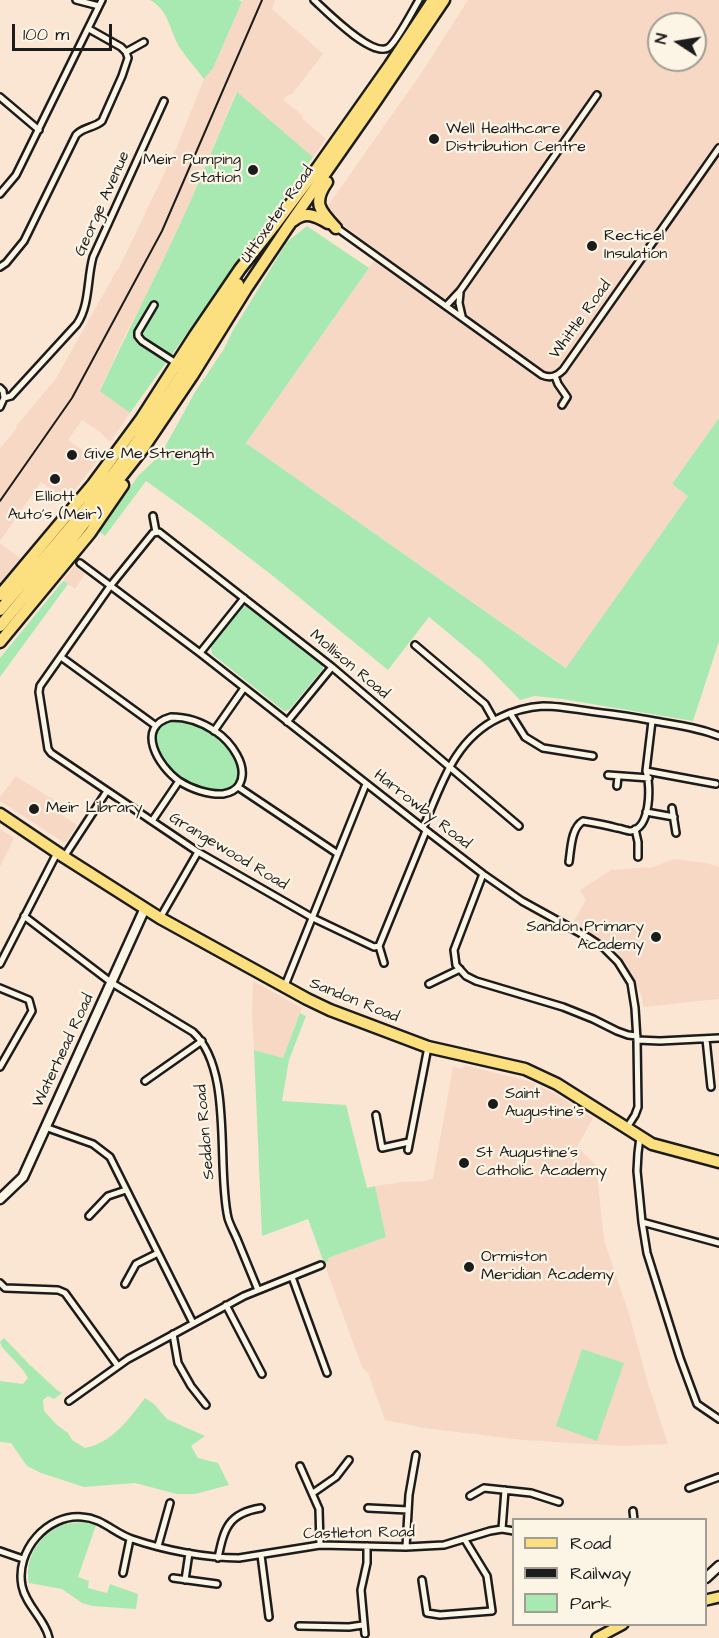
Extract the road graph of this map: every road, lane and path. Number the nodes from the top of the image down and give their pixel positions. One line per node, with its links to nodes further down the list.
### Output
1 (76, 0): 7 (street)
2 (102, 0): 7 (street)
3 (314, 0): 4 (street)
4 (419, 0)
5 (433, 0): 20 (highway, Uttoxeter Road)
6 (444, 0): 14 (highway, Uttoxeter Road)
7 (99, 6): 8 (street)
8 (89, 30): 10 (street); 15 (street)
9 (144, 42): 10 (street)
10 (126, 52): 23 (street)
11 (597, 95): 24 (street)
12 (0, 96): 15 (street)
13 (164, 101): 31 (street, George Avenue)
14 (374, 105): 21 (highway, Uttoxeter Road); 22 (highway)
15 (39, 130): 18 (street)
16 (719, 148): 29 (street, Whittle Road)
17 (0, 180): 18 (street)
18 (7, 186): 19 (street)
19 (0, 194)
20 (274, 226): 28 (highway); 41 (highway)
21 (287, 228): 22 (highway); 34 (highway, Uttoxeter Road)
22 (336, 228): 26 (street, Whittle Road)
23 (0, 267)
24 (460, 291): 26 (street); 27 (street)
25 (154, 305): 28 (street)
26 (446, 306): 27 (street, Whittle Road)
27 (463, 318): 29 (street, Whittle Road)
28 (179, 360): 39 (highway)
29 (555, 376): 32 (street)
30 (0, 388): 31 (street)
31 (4, 398): 33 (street)
32 (562, 405)
33 (0, 407)
34 (142, 450): 42 (highway); 43 (highway)
35 (153, 516): 36 (street)
36 (156, 532): 38 (street); 40 (street, Mollison Road)
37 (80, 562): 38 (street, Harrowby Road)
38 (111, 585): 45 (street, Harrowby Road); 46 (street, Grangewood Road)
39 (0, 595)
40 (244, 597): 45 (street); 47 (street, Mollison Road)
41 (0, 610)
42 (0, 626)
43 (0, 642)
44 (415, 645): 50 (street)
45 (200, 653): 48 (street, Harrowby Road)
46 (61, 657): 53 (street); 67 (street, Grangewood Road)
47 (332, 667): 52 (street); 57 (street, Mollison Road)
48 (244, 688): 52 (street, Harrowby Road); 54 (street)
49 (510, 713): 50 (street); 51 (street); 56 (street)
50 (494, 720): 57 (street)
51 (652, 721): 55 (street); 58 (street)
52 (287, 722): 63 (street, Harrowby Road)
53 (156, 726): 54 (street); 62 (street)
54 (214, 731): 66 (street)
55 (718, 734)
56 (593, 756)
57 (450, 767): 73 (street, Mollison Road); 75 (street)
58 (646, 771): 61 (street); 64 (street)
59 (608, 775): 60 (street)
60 (618, 776): 61 (street); 65 (street)
61 (649, 778): 69 (street)
62 (179, 781): 66 (street); 72 (street)
63 (366, 784): 75 (street, Harrowby Road); 78 (street)
64 (717, 784)
65 (617, 786)
66 (238, 787): 78 (street)
67 (107, 791): 72 (street, Grangewood Road); 79 (street)
68 (672, 808): 71 (street)
69 (646, 812): 71 (street); 74 (street)
70 (0, 814): 79 (highway, Sandon Road)
71 (674, 817): 76 (street)
72 (152, 821): 77 (street, Grangewood Road)
73 (519, 826)
74 (635, 829): 80 (street); 81 (street)
75 (424, 830): 82 (street, Harrowby Road); 87 (street)
76 (676, 833)
77 (198, 852): 85 (street); 86 (street, Grangewood Road)
78 (338, 854): 86 (street)
79 (61, 855): 83 (highway, Sandon Road); 84 (street)
80 (638, 857)
81 (569, 862)
82 (483, 874): 90 (street); 95 (street, Harrowby Road)
83 (145, 908): 85 (highway, Sandon Road); 91 (street, Waterhead Road)
84 (24, 916): 89 (street); 91 (street)
85 (160, 918): 93 (highway, Sandon Road)
86 (313, 918): 87 (street, Grangewood Road); 93 (street)
87 (379, 946): 88 (street)
88 (384, 963)
89 (0, 964)
90 (460, 969): 92 (street); 95 (street)
91 (112, 982): 98 (street); 104 (street, Waterhead Road)
92 (429, 984)
93 (284, 987): 99 (highway, Sandon Road)
94 (0, 988): 100 (street)
95 (637, 1038): 97 (street); 105 (street, Harrowby Road)
96 (719, 1038): 97 (street)
97 (706, 1039): 102 (street)
98 (202, 1041): 101 (street); 120 (street, Seddon Road)
99 (428, 1047): 105 (highway, Sandon Road); 107 (street)
100 (0, 1067)
101 (145, 1081)
102 (711, 1087)
103 (376, 1114): 107 (street)
104 (45, 1127): 110 (street); 111 (street, Waterhead Road)
105 (626, 1129): 106 (highway, Sandon Road)
106 (640, 1137): 109 (highway, Sandon Road); 113 (street)
107 (409, 1142): 108 (street)
108 (408, 1150)
109 (719, 1162)
110 (126, 1190): 112 (street); 115 (street)
111 (0, 1199)
112 (88, 1216)
113 (642, 1222): 114 (street); 130 (street)
114 (719, 1243)
115 (158, 1253): 118 (street); 123 (street)
116 (321, 1265): 117 (street)
117 (292, 1277): 120 (street); 126 (street)
118 (125, 1284)
119 (2, 1286): 121 (street); 125 (street)
120 (258, 1290): 122 (street)
121 (0, 1294)
122 (226, 1305): 123 (street); 127 (street)
123 (193, 1323): 124 (street)
124 (173, 1334): 125 (street); 129 (street)
125 (118, 1366): 128 (street)
126 (327, 1373)
127 (262, 1374)
128 (69, 1401)
129 (206, 1405)
130 (719, 1419)
131 (408, 1458): 143 (street)
132 (349, 1460): 137 (street)
133 (300, 1466): 137 (street)
134 (719, 1477): 135 (street)
135 (689, 1488)
136 (505, 1491): 138 (street); 139 (street); 146 (street)
137 (313, 1493): 150 (street)
138 (470, 1496)
139 (559, 1502)
140 (170, 1503): 151 (street)
141 (261, 1508): 157 (street)
142 (368, 1508): 143 (street)
143 (408, 1510): 153 (street)
144 (633, 1511): 145 (street)
145 (634, 1518)
146 (502, 1529): 147 (street, Castleton Road); 149 (street, Castleton Road)
147 (512, 1531)
148 (130, 1539): 151 (street, Castleton Road); 158 (street, Castleton Road); 160 (street)
149 (465, 1539): 153 (street, Castleton Road); 164 (street)
150 (320, 1545): 152 (street, Castleton Road); 156 (street, Castleton Road)
151 (158, 1546): 155 (street, Castleton Road)
152 (367, 1546): 153 (street, Castleton Road); 169 (street)
153 (406, 1547)
154 (0, 1551): 158 (street)
155 (189, 1553): 157 (street, Castleton Road); 163 (street)
156 (261, 1555): 157 (street, Castleton Road); 168 (street)
157 (218, 1558)
158 (23, 1559): 173 (street)
159 (719, 1566): 161 (street)
160 (123, 1574)
161 (707, 1576)
162 (173, 1578): 163 (street)
163 (185, 1580): 165 (street)
164 (422, 1580)
165 (210, 1583): 166 (street); 167 (street)
166 (218, 1584)
167 (209, 1591)
168 (269, 1617)
169 (363, 1625): 170 (street); 172 (street)
170 (299, 1626)
171 (619, 1626): 174 (main road)
172 (365, 1634)
173 (49, 1638)
174 (597, 1638)

